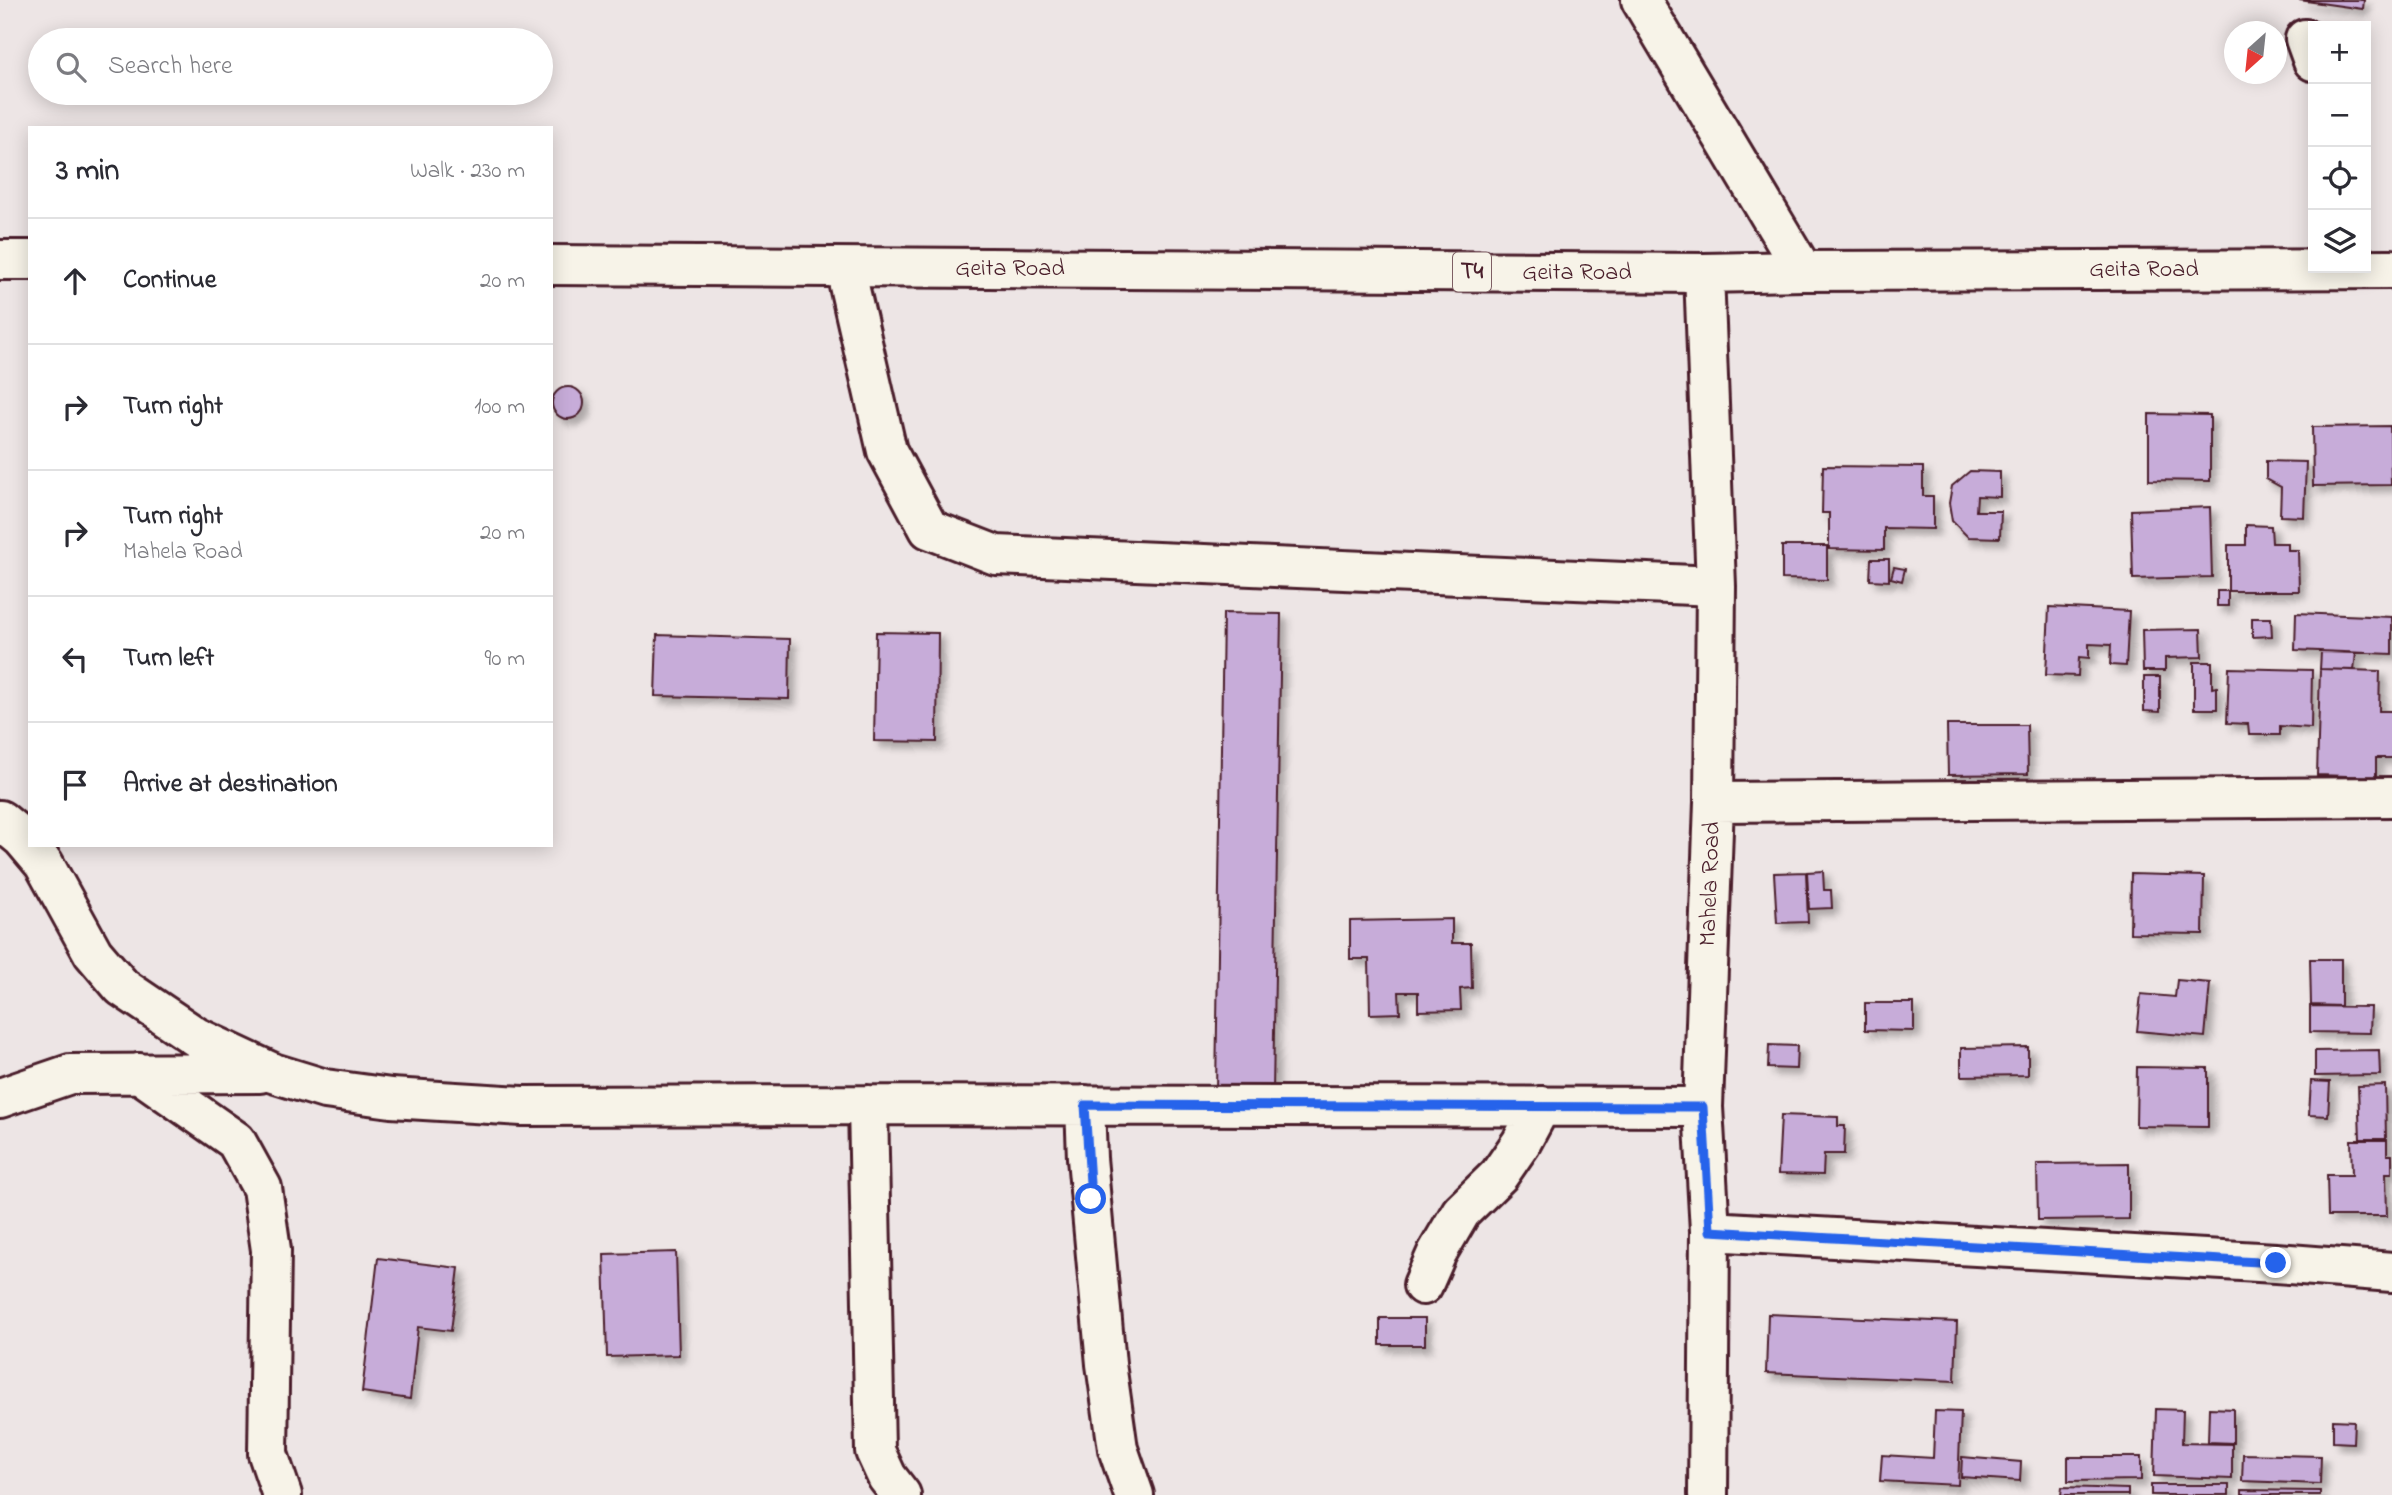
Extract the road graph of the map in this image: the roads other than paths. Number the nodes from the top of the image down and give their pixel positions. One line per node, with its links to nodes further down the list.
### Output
1 (1641, 0): 9 (main road)
2 (0, 260): 3 (main road)
3 (28, 260)
4 (553, 265): 5 (main road, Geita Road / T4)
5 (845, 268): 10 (main road, Geita Road / T4); 11 (main road)
6 (2308, 269): 9 (main road, Geita Road / T4)
7 (2371, 269): 8 (main road, Geita Road / T4)
8 (2392, 269)
9 (1803, 271): 10 (main road, Geita Road / T4)
10 (1704, 274): 11 (main road, Mahela Road)
11 (1716, 586): 13 (main road, Mahela Road)
12 (2392, 797): 13 (main road)
13 (1714, 802): 25 (main road, Mahela Road)
14 (0, 820): 15 (main road)
15 (28, 845)
16 (30, 847): 19 (main road)
17 (0, 1071): 20 (main road)
18 (139, 1073): 19 (main road); 20 (main road); 29 (main road)
19 (273, 1073): 22 (main road)
20 (49, 1081): 21 (main road)
21 (0, 1098)
22 (868, 1105): 23 (main road); 30 (main road)
23 (1085, 1105): 24 (main road); 31 (main road)
24 (1541, 1106): 25 (main road); 28 (main road)
25 (1703, 1107): 26 (main road, Mahela Road)
26 (1710, 1231): 27 (main road); 32 (main road, Mahela Road)
27 (2392, 1272)
28 (1423, 1285)
29 (282, 1495)
30 (901, 1495)
31 (1134, 1495)
32 (1708, 1495)

